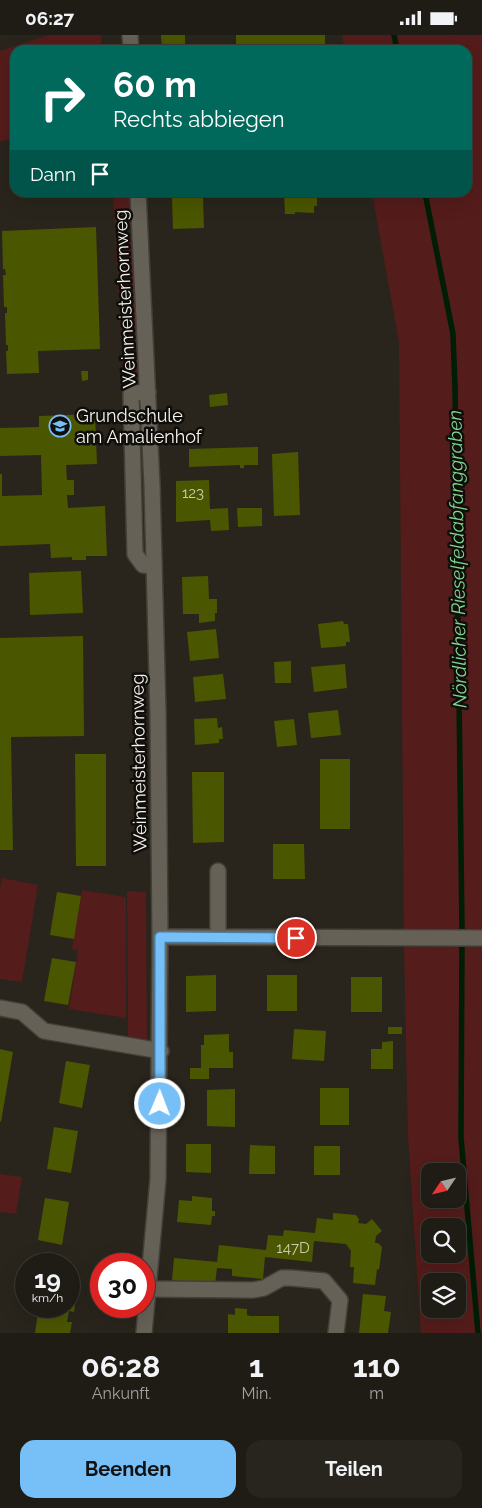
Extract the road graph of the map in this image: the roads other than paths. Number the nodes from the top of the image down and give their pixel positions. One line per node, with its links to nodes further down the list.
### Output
1 (138, 197): 3 (street, Weinmeisterhornweg)
2 (218, 871): 4 (street)
3 (160, 937): 4 (street); 7 (street, Weinmeisterhornweg)
4 (218, 937): 5 (street)
5 (482, 938)
6 (0, 1008): 7 (street)
7 (161, 1051): 8 (street, Weinmeisterhornweg)
8 (151, 1253)
9 (155, 1289): 12 (street)
10 (145, 1318): 11 (street, Weinmeisterhornweg)
11 (144, 1333)
12 (336, 1333)

